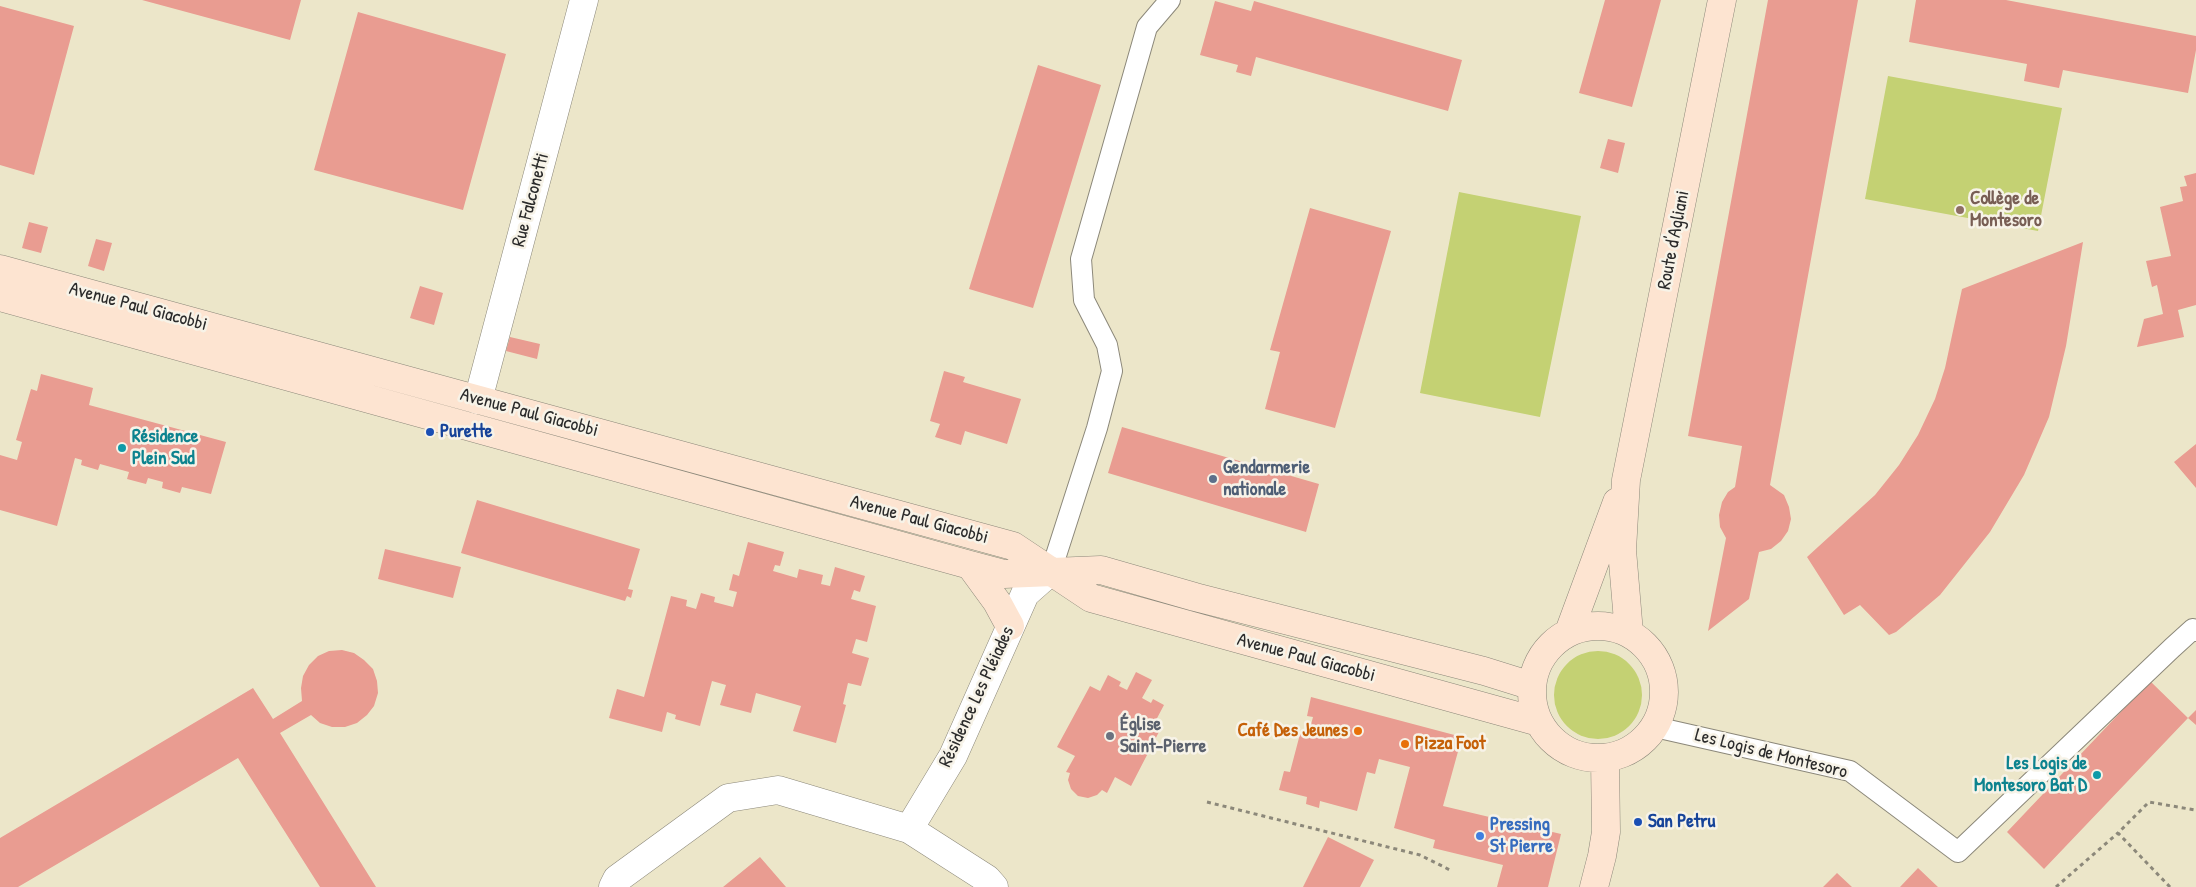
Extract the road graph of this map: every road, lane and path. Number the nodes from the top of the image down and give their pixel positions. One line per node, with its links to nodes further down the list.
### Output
1 (584, 0): 6 (street, Rue Falconetti)
2 (1170, 0): 9 (lane)
3 (1722, 0): 7 (main road, Route d'Agliani)
4 (0, 269): 6 (main road, Avenue Paul Giacobbi)
5 (0, 297): 8 (main road, Avenue Paul Giacobbi)
6 (478, 400): 9 (main road, Avenue Paul Giacobbi)
7 (1626, 480): 12 (main road, Route d'Agliani); 13 (main road, Route d'Agliani)
8 (970, 565): 9 (main road, Avenue Paul Giacobbi); 10 (main road, Avenue Paul Giacobbi)
9 (1051, 571): 10 (street, Résidence Les Pléiades); 14 (main road, Avenue Paul Giacobbi); 15 (main road, Avenue Paul Giacobbi)
10 (1010, 626): 20 (street, Résidence Les Pléiades)
11 (2195, 629): 16 (lane, Les Logis de Montesoro)
12 (1569, 632): 13 (main road); 14 (main road)
13 (1629, 633): 16 (main road)
14 (1532, 686): 15 (main road)
15 (1539, 722): 17 (main road)
16 (1655, 728): 17 (main road)
17 (1605, 759): 25 (main road)
18 (1207, 802): 22 (path)
19 (2195, 810): 21 (path)
20 (909, 829): 23 (street); 24 (street)
21 (2118, 833): 26 (path); 27 (path)
22 (1452, 871)
23 (613, 887)
24 (994, 887)
25 (1594, 887)
26 (2056, 887)
27 (2170, 887)

